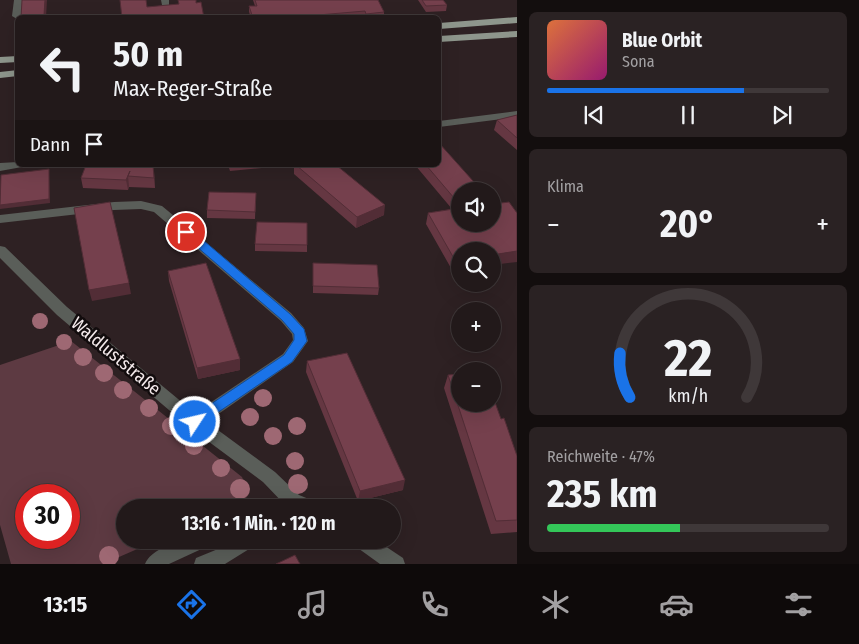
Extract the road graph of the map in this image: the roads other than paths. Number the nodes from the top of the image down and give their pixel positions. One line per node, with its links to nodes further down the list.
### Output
1 (18, 0): 2 (street)
2 (17, 15)
3 (516, 20): 4 (main road)
4 (441, 26)
5 (516, 34): 6 (main road)
6 (441, 39)
7 (15, 59): 8 (main road)
8 (0, 60)
9 (15, 74): 10 (main road)
10 (0, 75)
11 (516, 114): 12 (street)
12 (441, 124)
13 (15, 165): 14 (street)
14 (0, 167)
15 (0, 219): 17 (street)
16 (0, 250): 17 (street, Waldluststraße)
17 (195, 422): 18 (street, Waldluststraße)
18 (285, 499)
19 (182, 549): 22 (street)
20 (234, 549): 23 (street)
21 (374, 549): 24 (street)
22 (154, 564)
23 (203, 564)
24 (396, 564)

